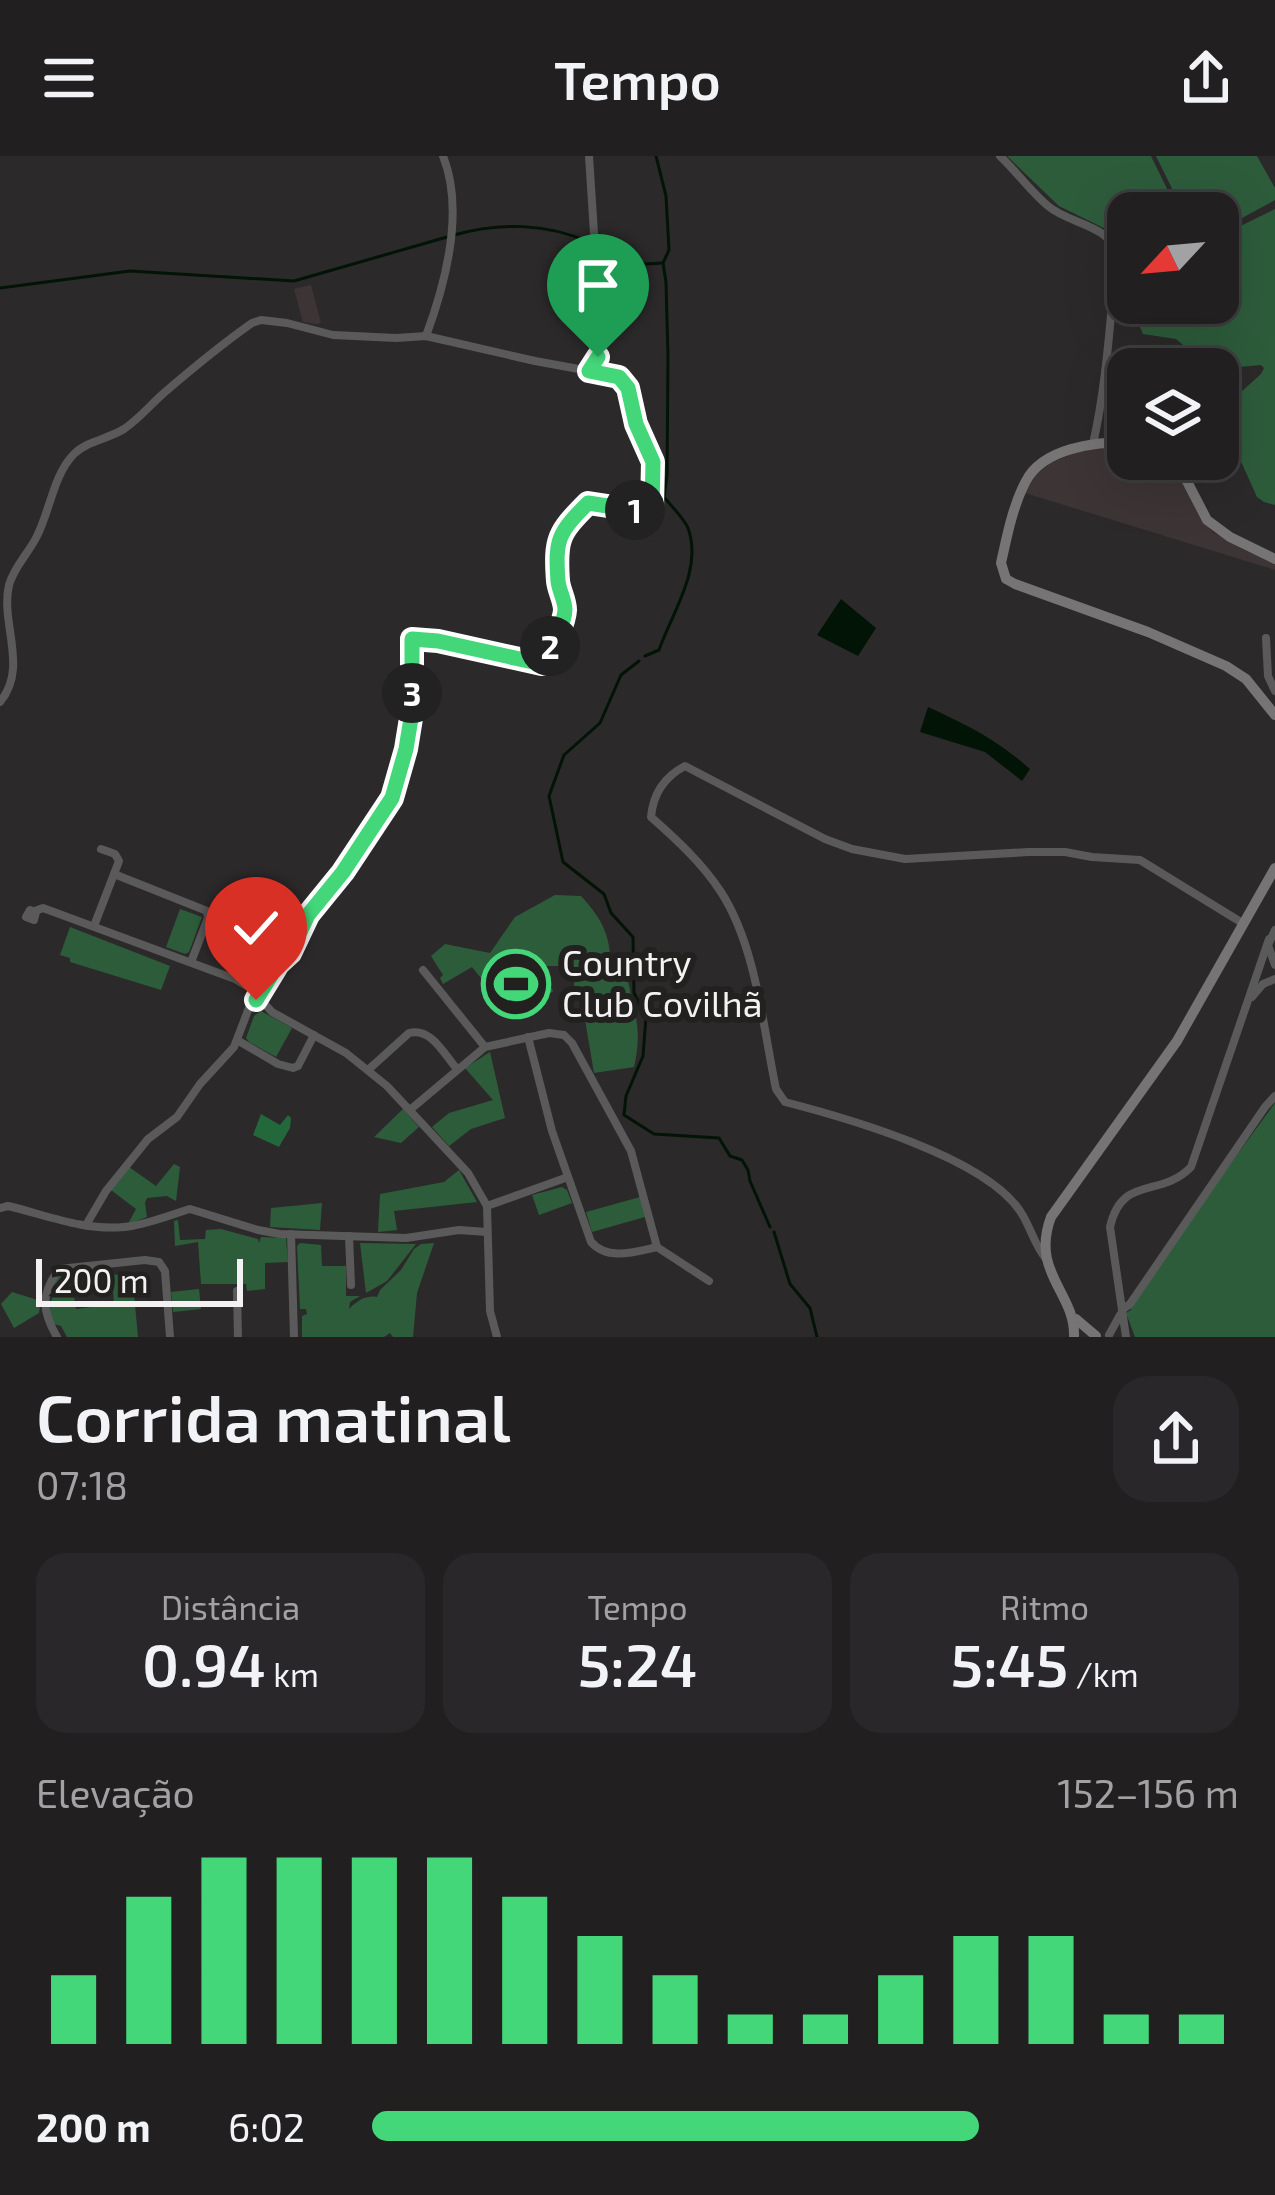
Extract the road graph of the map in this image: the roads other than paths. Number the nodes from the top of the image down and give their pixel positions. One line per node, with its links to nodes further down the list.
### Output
1 (443, 156): 4 (street)
2 (589, 156): 5 (street)
3 (1000, 156): 7 (street)
4 (427, 336): 5 (street); 12 (street)
5 (589, 371): 25 (street)
6 (1107, 443): 7 (main road)
7 (1093, 444): 13 (main road)
8 (1186, 480): 9 (main road)
9 (1275, 559)
10 (1265, 638): 11 (street)
11 (1275, 691)
12 (0, 702)
13 (1275, 715)
14 (101, 849): 16 (street)
15 (1275, 868): 18 (main road)
16 (114, 874): 19 (street); 21 (street)
17 (35, 911): 19 (street)
18 (1244, 924): 43 (main road); 43 (street)
19 (94, 926): 21 (street)
20 (1272, 935): 22 (street); 26 (street)
21 (191, 962): 25 (street)
22 (1275, 965)
23 (423, 970): 30 (street)
24 (1275, 979): 26 (street)
25 (256, 995): 27 (street); 29 (street)
26 (1248, 1004): 47 (street)
27 (314, 1035): 29 (street); 32 (street)
28 (528, 1037): 30 (street); 35 (street); 42 (street)
29 (237, 1040): 38 (street)
30 (485, 1047): 31 (street)
31 (457, 1069): 32 (street); 34 (street)
32 (368, 1070): 34 (street)
33 (1275, 1096): 47 (street)
34 (411, 1109): 36 (street)
35 (568, 1177): 36 (street); 42 (street)
36 (487, 1206): 39 (street)
37 (0, 1208): 38 (street)
38 (86, 1226): 40 (street)
39 (487, 1232): 41 (street); 54 (street)
40 (291, 1234): 41 (street); 53 (street)
41 (349, 1236): 45 (street)
42 (657, 1247): 44 (street)
43 (1048, 1261): 48 (main road)
44 (710, 1281)
45 (351, 1285)
46 (237, 1291): 52 (street)
47 (1121, 1312): 49 (street); 56 (street)
48 (1071, 1314): 49 (main road); 55 (main road)
49 (1103, 1336)
50 (57, 1337): 51 (street)
51 (170, 1337)
52 (238, 1337)
53 (294, 1337)
54 (497, 1337)
55 (1074, 1337)
56 (1126, 1337)

